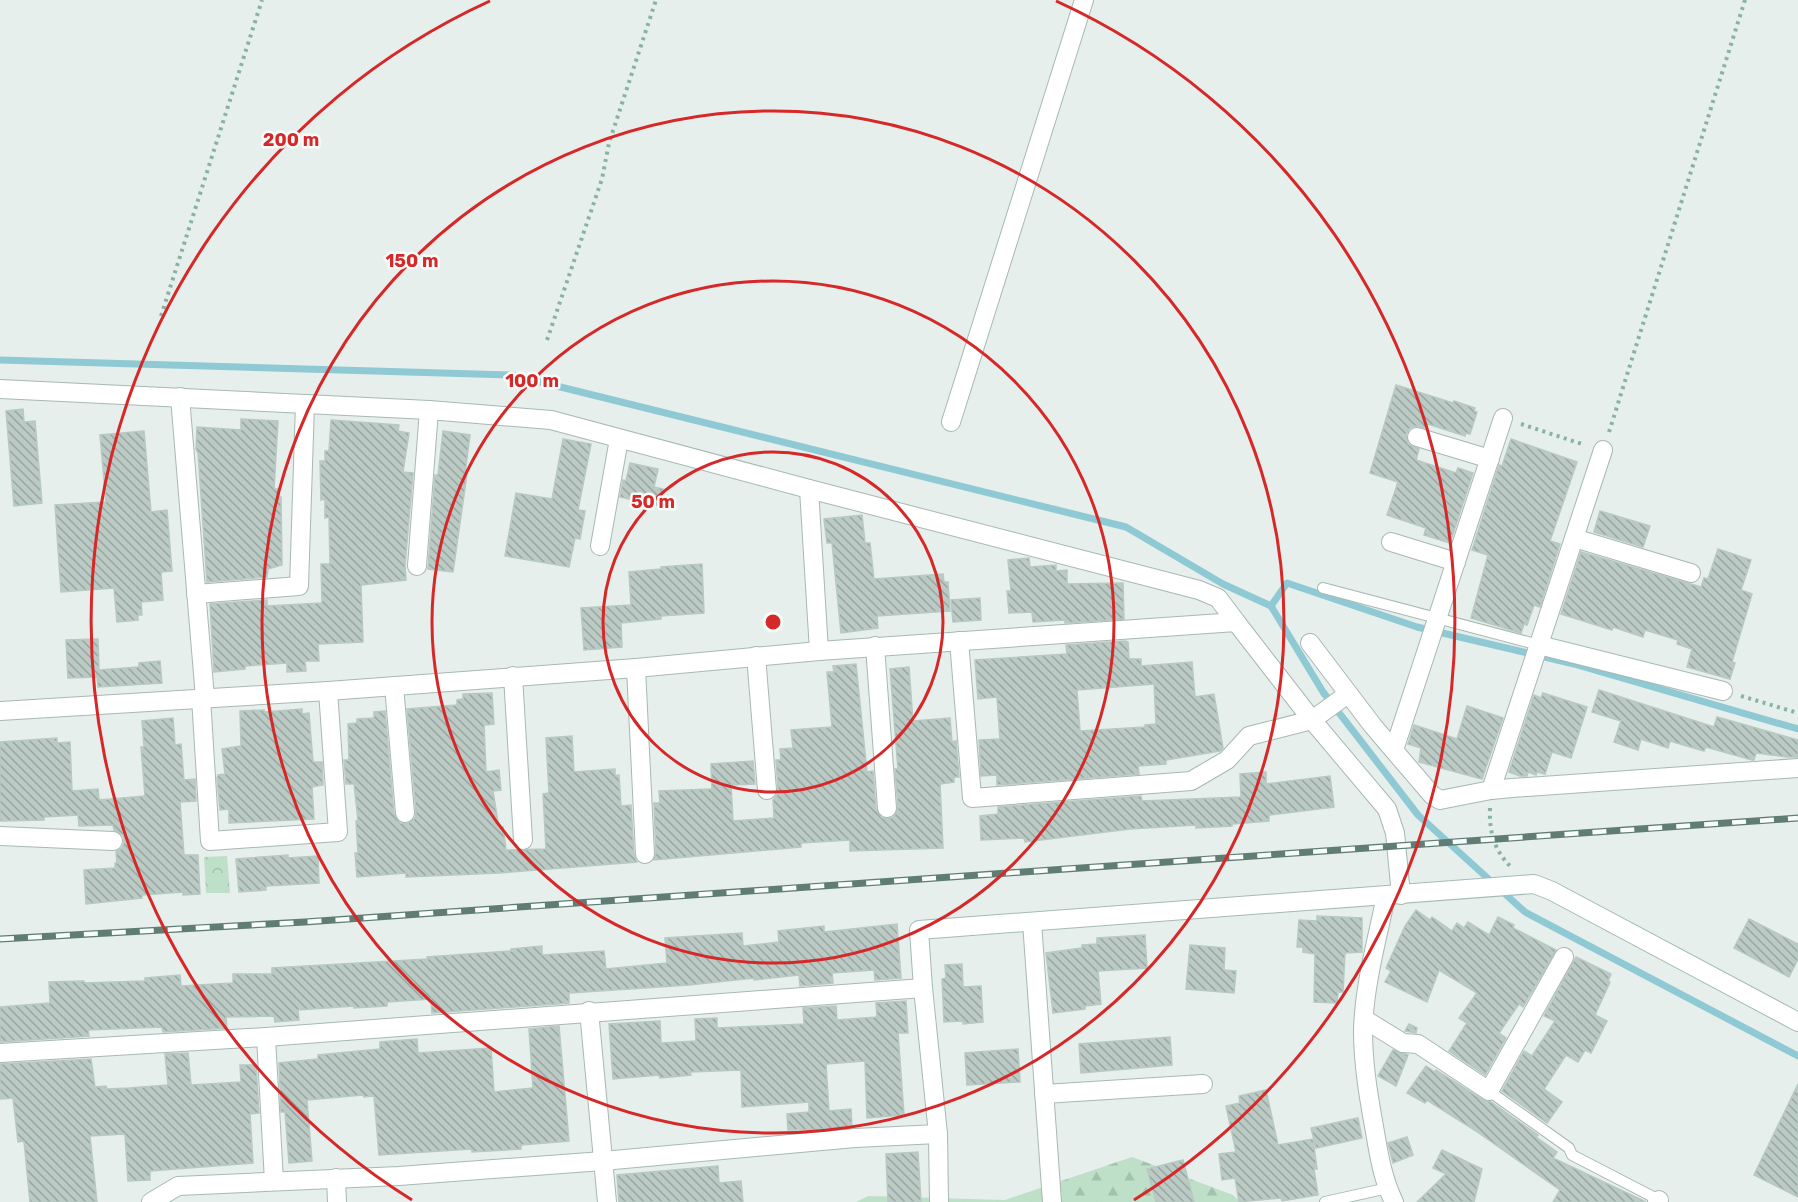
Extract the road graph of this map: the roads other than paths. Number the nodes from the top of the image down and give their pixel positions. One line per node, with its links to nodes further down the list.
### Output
1 (1084, 0): 7 (street)
2 (0, 389): 3 (street)
3 (180, 398): 4 (street); 20 (street)
4 (305, 404): 5 (street); 20 (street)
5 (429, 410): 9 (street); 17 (street)
6 (1503, 418): 11 (street)
7 (951, 422)
8 (1417, 437): 11 (street)
9 (619, 439): 12 (street); 15 (street)
10 (1603, 450): 13 (street)
11 (1490, 459): 16 (street)
12 (809, 489): 22 (street); 27 (street)
13 (1574, 538): 18 (street); 25 (street)
14 (1391, 542): 16 (street)
15 (600, 546)
16 (1456, 562): 21 (street)
17 (417, 566)
18 (1691, 573)
19 (1323, 588): 21 (lane)
20 (196, 594): 35 (street)
21 (1437, 621): 25 (lane); 38 (street)
22 (1236, 622): 23 (street); 37 (street)
23 (959, 641): 26 (street); 37 (street)
24 (1310, 643): 34 (street)
25 (1539, 645): 33 (street); 41 (street)
26 (875, 646): 27 (street); 42 (street)
27 (819, 651): 28 (street)
28 (756, 656): 29 (street); 40 (street)
29 (636, 668): 30 (street); 47 (street)
30 (513, 676): 31 (street); 45 (street)
31 (394, 686): 32 (street); 43 (street)
32 (328, 691): 35 (street); 35 (street)
33 (1723, 691)
34 (1344, 697): 37 (street); 38 (street)
35 (203, 698): 36 (street)
36 (0, 711)
37 (1316, 717): 48 (street)
38 (1394, 750): 41 (street)
39 (1798, 768): 41 (street)
40 (766, 790)
41 (1491, 790)
42 (886, 807)
43 (405, 813)
44 (0, 836): 46 (street)
45 (524, 840)
46 (113, 841)
47 (645, 854)
48 (1394, 895): 49 (street); 53 (street); 54 (street)
49 (1032, 922): 51 (street); 59 (street)
50 (1564, 957): 58 (street)
51 (923, 988): 52 (street); 60 (street)
52 (589, 1011): 55 (street); 61 (street)
53 (1364, 1019): 58 (street); 64 (street)
54 (1798, 1022)
55 (266, 1037): 56 (street); 63 (street)
56 (0, 1053)
57 (1203, 1084): 59 (street)
58 (1489, 1091): 65 (lane)
59 (1044, 1095): 70 (street)
60 (938, 1134): 61 (street); 69 (street)
61 (603, 1161): 62 (street); 68 (street)
62 (336, 1178): 63 (street); 67 (street)
63 (274, 1181): 66 (street)
64 (1391, 1195): 71 (lane)
65 (1660, 1201)
66 (151, 1202)
67 (337, 1202)
68 (607, 1202)
69 (939, 1202)
70 (1052, 1202)
71 (1325, 1202)

